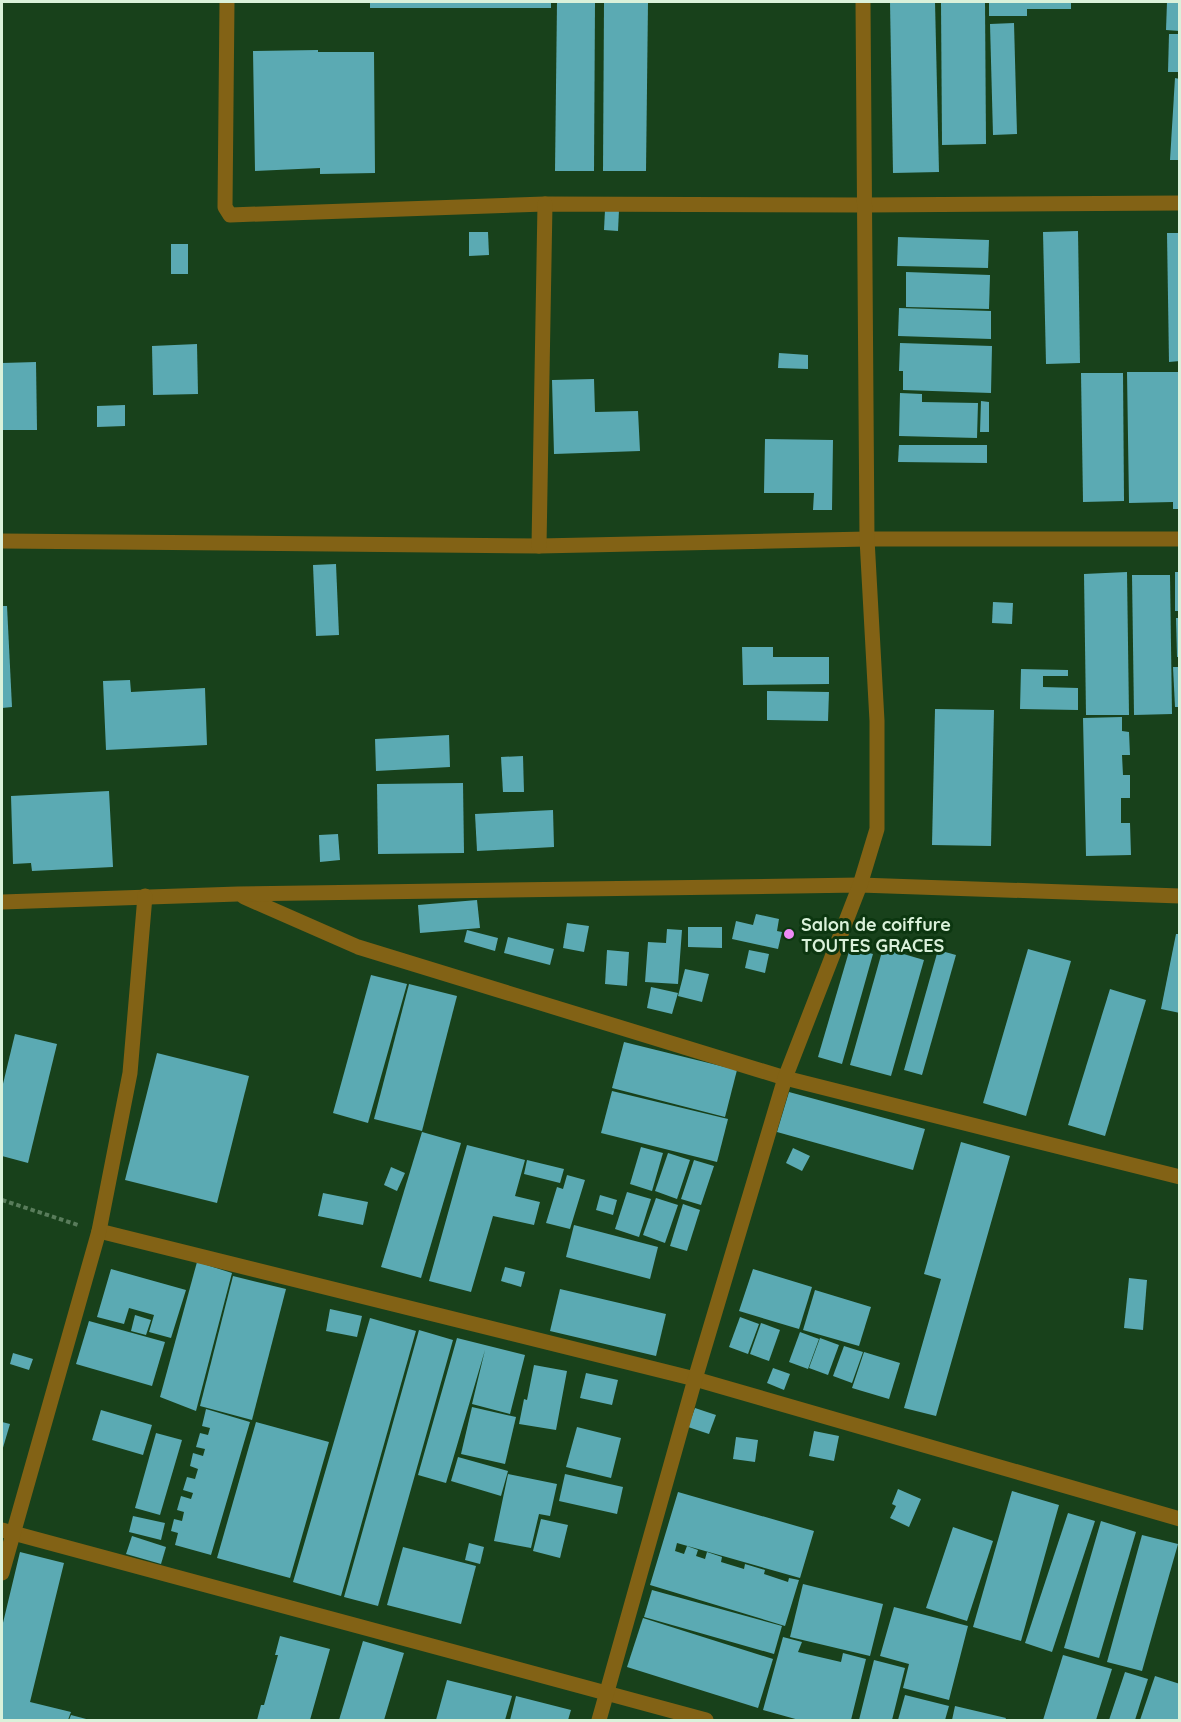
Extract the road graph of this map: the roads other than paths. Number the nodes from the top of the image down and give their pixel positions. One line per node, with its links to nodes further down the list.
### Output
1 (227, 2): 4 (street)
2 (863, 2): 5 (street)
3 (1179, 203): 5 (street)
4 (545, 204): 5 (street); 9 (street)
5 (865, 205): 6 (street)
6 (867, 539): 7 (street); 9 (street); 10 (street)
7 (1179, 539)
8 (2, 541): 9 (street)
9 (538, 546)
10 (860, 885): 11 (street); 13 (street); 15 (street)
11 (238, 894): 12 (street); 15 (street)
12 (145, 896): 14 (street); 17 (street)
13 (1179, 896)
14 (2, 902)
15 (785, 1078): 16 (street); 18 (street)
16 (1179, 1177)
17 (99, 1231): 18 (street); 20 (street)
18 (694, 1379): 19 (street); 22 (street)
19 (1179, 1519)
20 (7, 1532): 21 (street); 22 (street)
21 (2, 1573)
22 (607, 1694): 23 (street); 24 (street)
23 (599, 1720)
24 (705, 1720)

